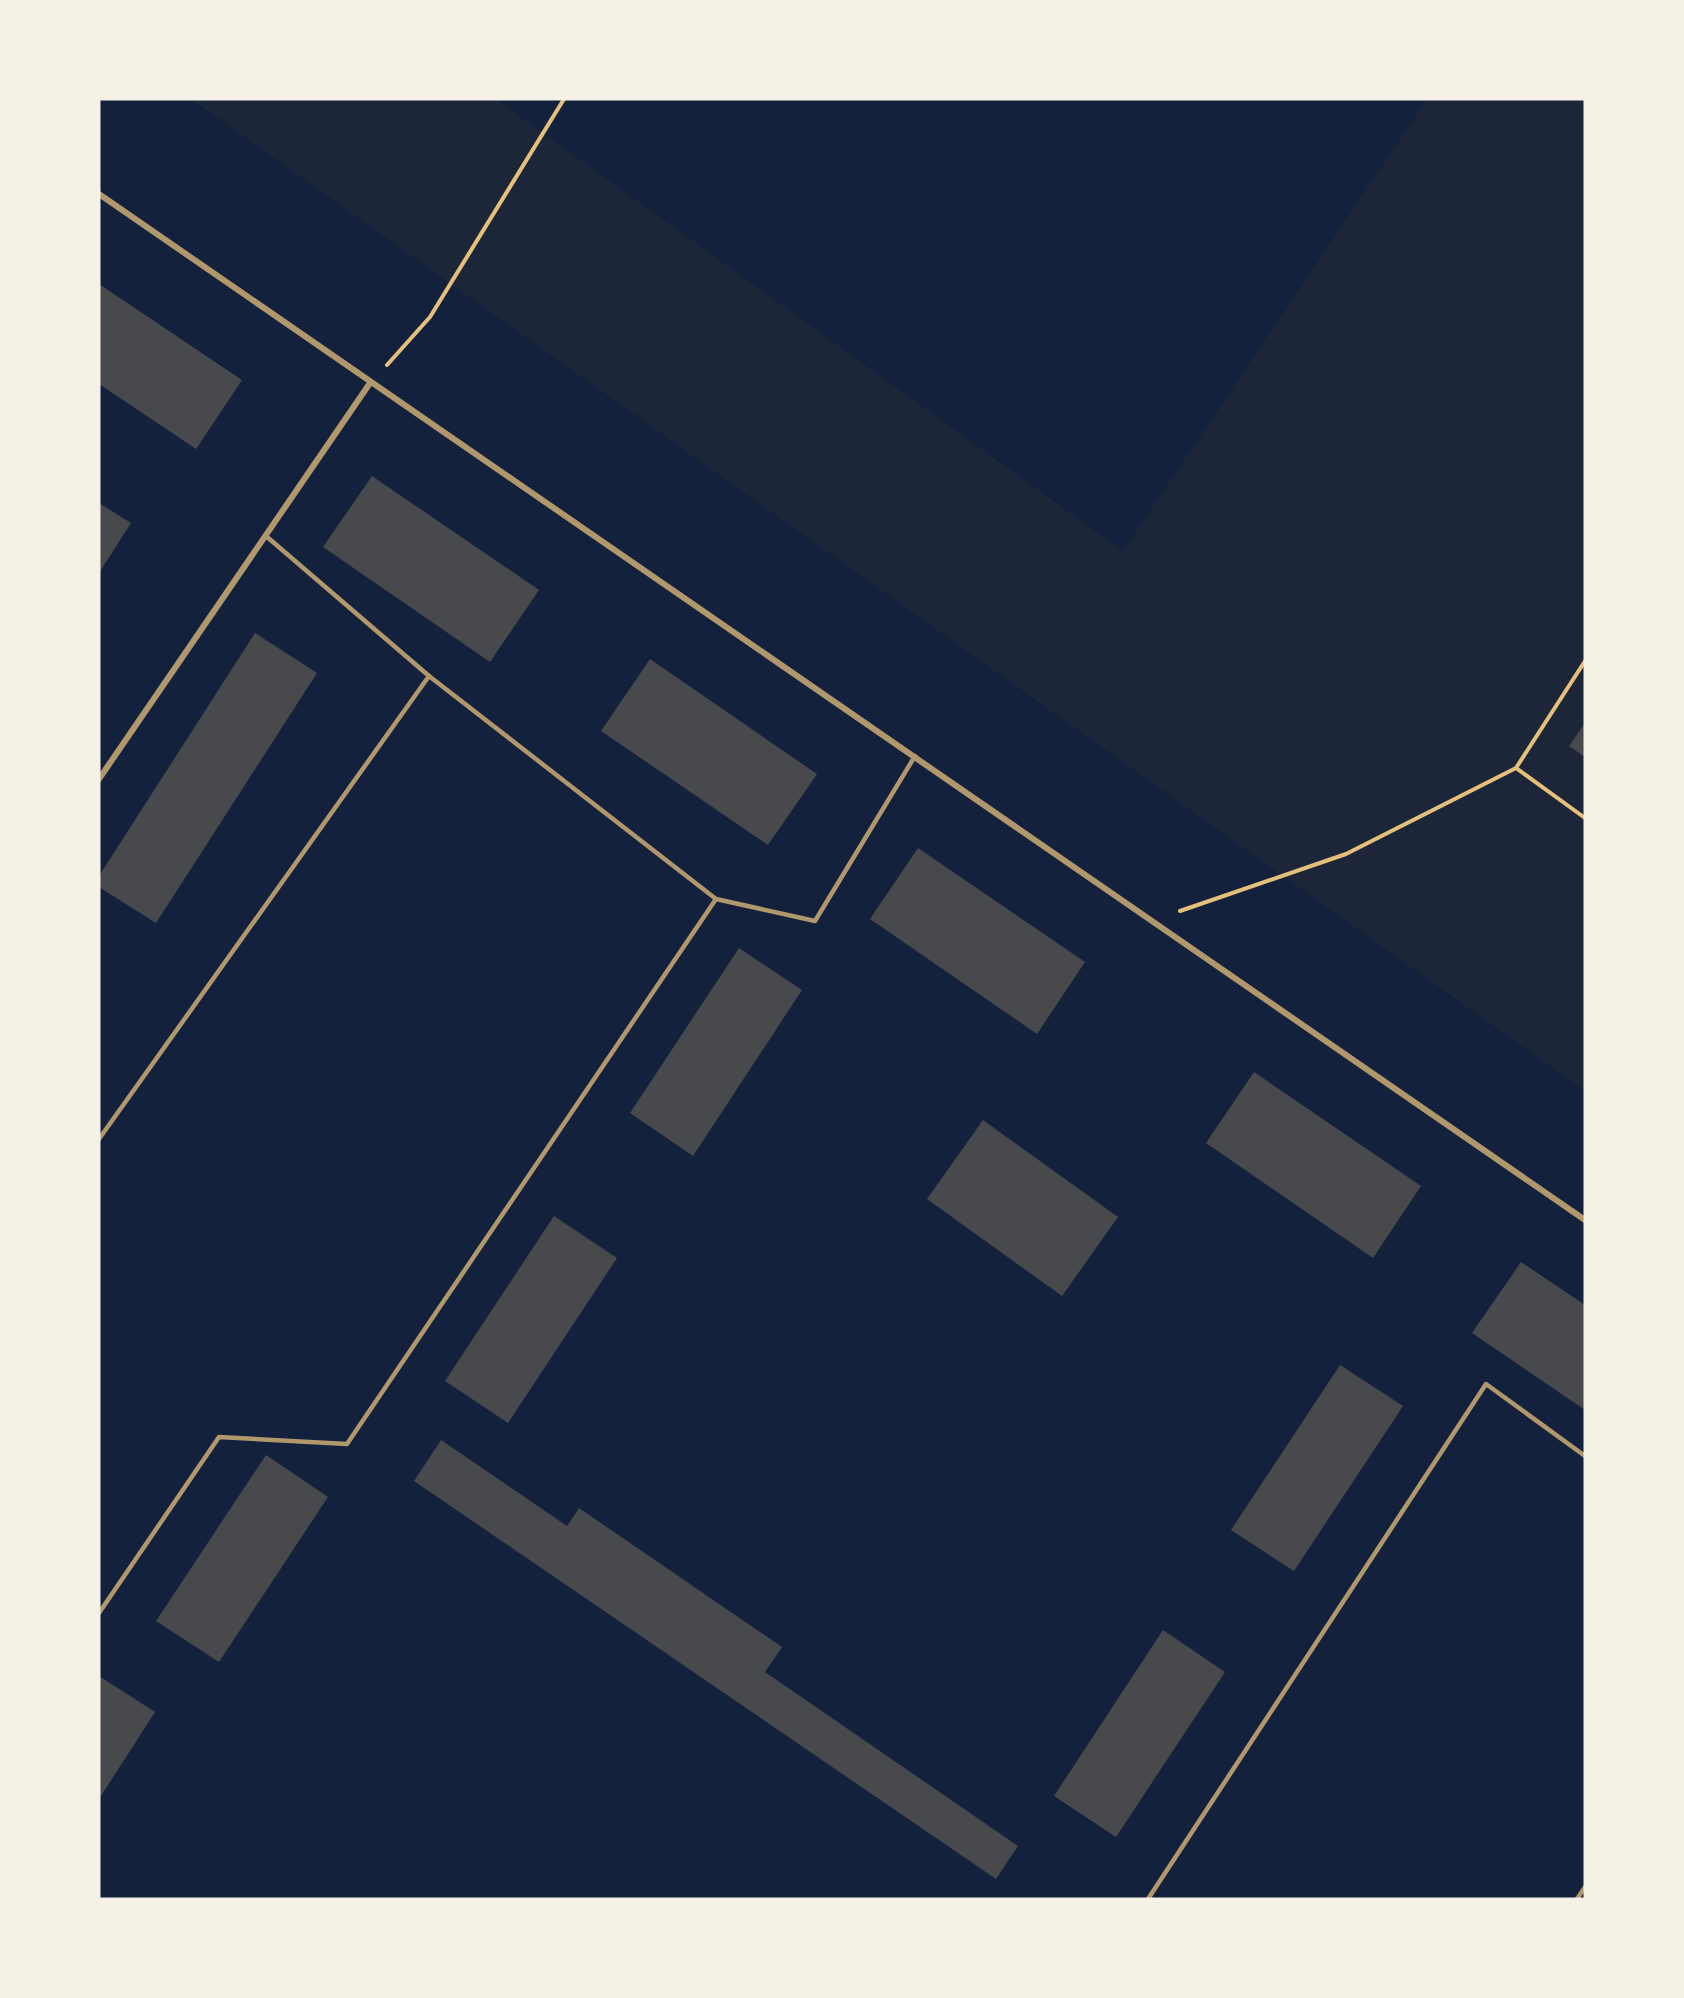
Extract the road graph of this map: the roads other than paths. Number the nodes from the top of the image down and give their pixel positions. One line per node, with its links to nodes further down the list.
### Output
1 (99, 194): 2 (street)
2 (370, 383): 3 (street); 5 (street)
3 (266, 536): 4 (lane); 6 (street)
4 (429, 676): 7 (lane); 8 (lane)
5 (915, 756): 7 (lane); 9 (street)
6 (99, 779)
7 (716, 899): 11 (lane)
8 (99, 1139)
9 (1585, 1220)
10 (1585, 1456): 13 (lane)
11 (99, 1613)
12 (1585, 1887): 14 (lane)
13 (1148, 1899)
14 (1576, 1899)

